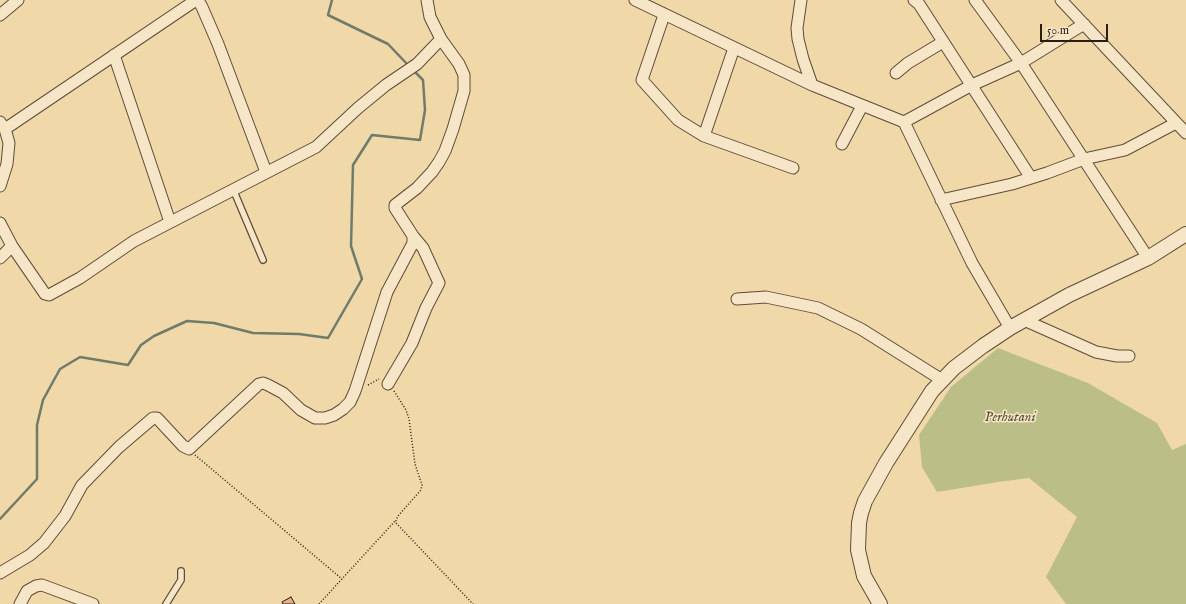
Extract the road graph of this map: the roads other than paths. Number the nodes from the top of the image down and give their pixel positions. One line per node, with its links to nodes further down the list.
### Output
1 (18, 0): 9 (street)
2 (197, 0): 15 (street); 29 (street)
3 (427, 0): 12 (street)
4 (635, 0): 10 (street)
5 (801, 0): 18 (street)
6 (975, 0): 16 (street)
7 (1061, 0): 11 (street)
8 (920, 1): 13 (street)
9 (0, 15)
10 (664, 15): 14 (street); 25 (street)
11 (1084, 24): 16 (street); 22 (street)
12 (441, 39): 29 (street); 37 (street)
13 (943, 42): 17 (street); 19 (street)
14 (734, 48): 18 (street); 25 (street)
15 (114, 55): 23 (street); 34 (street)
16 (1021, 63): 19 (street); 27 (street)
17 (896, 74)
18 (812, 85): 20 (street)
19 (972, 85): 21 (street); 30 (street)
20 (862, 106): 21 (street); 26 (street)
21 (904, 122): 33 (street)
22 (1176, 123): 24 (street); 27 (street)
23 (2, 125): 31 (street)
24 (1186, 133)
25 (704, 136): 28 (street)
26 (842, 144)
27 (1084, 159): 30 (street); 40 (street)
28 (793, 168)
29 (266, 172): 32 (street)
30 (1031, 178): 33 (street)
31 (0, 186)
32 (233, 189): 34 (street); 41 (lane)
33 (941, 200): 44 (street)
34 (170, 222): 38 (street)
35 (0, 223): 38 (street)
36 (1186, 234): 40 (street)
37 (413, 236): 47 (street); 49 (street)
38 (12, 246): 39 (street)
39 (0, 258)
40 (1148, 258): 43 (street)
41 (263, 260)
42 (737, 300): 46 (street)
43 (1024, 320): 44 (street); 45 (street)
44 (1010, 328): 46 (street)
45 (1129, 356)
46 (942, 380): 53 (street)
47 (388, 384)
48 (181, 571): 52 (lane)
49 (0, 574)
50 (20, 604): 51 (street)
51 (93, 604)
52 (166, 604)
53 (880, 604)

